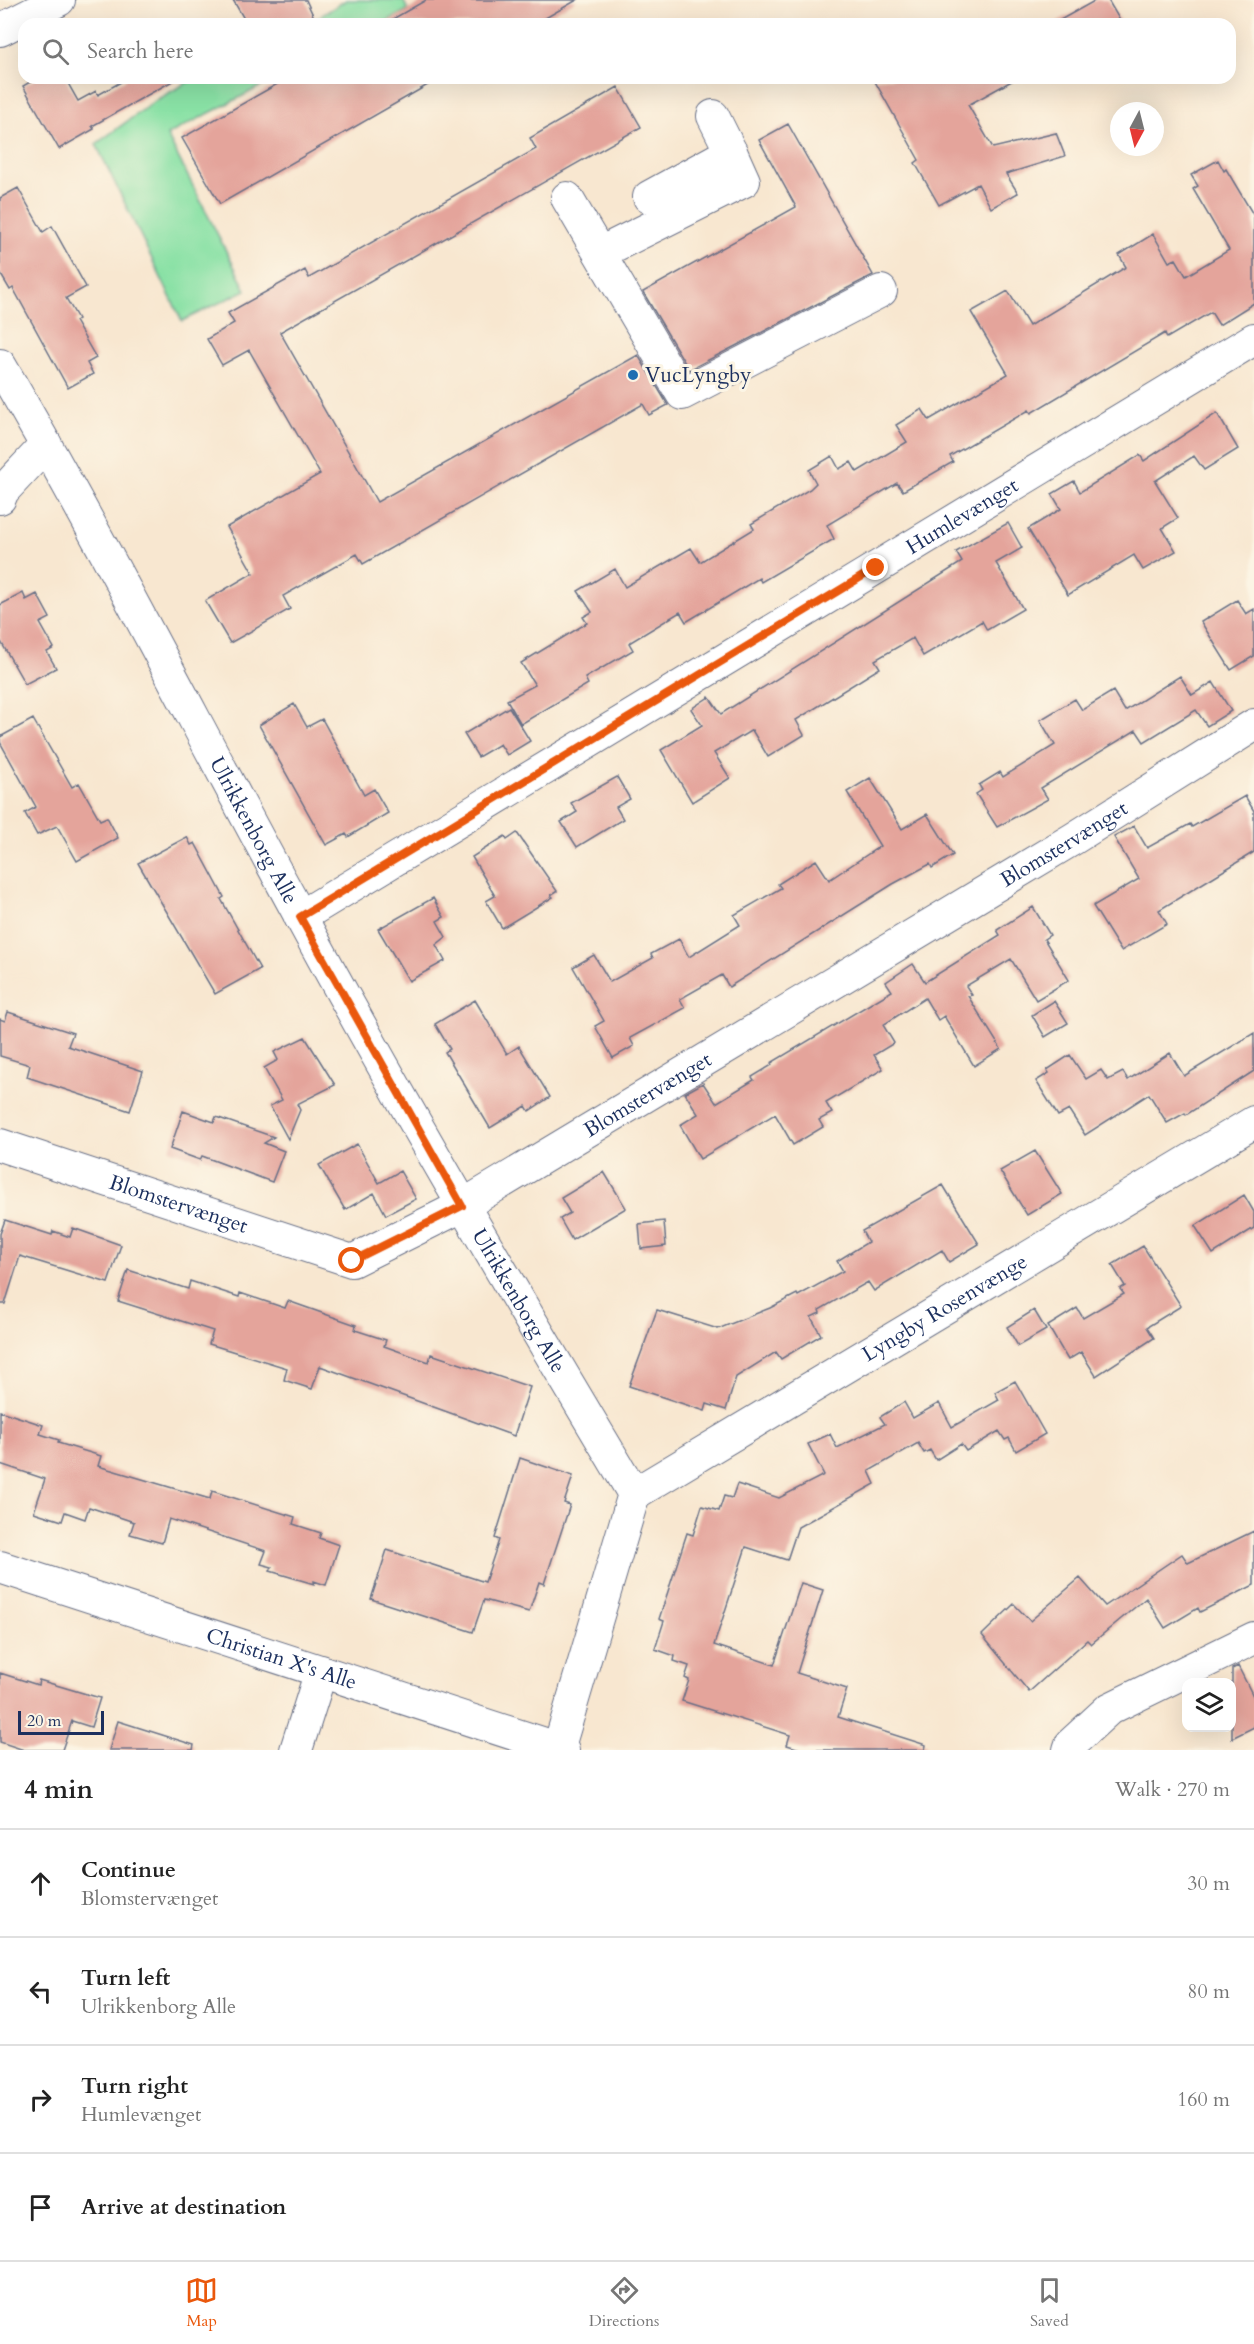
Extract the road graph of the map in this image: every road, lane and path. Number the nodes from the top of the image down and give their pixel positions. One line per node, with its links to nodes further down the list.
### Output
1 (59, 0): 2 (street)
2 (24, 18)
3 (18, 21): 4 (street)
4 (0, 30)
5 (713, 116): 6 (street)
6 (730, 152): 7 (street); 9 (street)
7 (649, 197)
8 (567, 198): 9 (street)
9 (600, 253): 10 (street)
10 (881, 291)
11 (1254, 339): 16 (street, Humlevænget)
12 (0, 365): 13 (street, Ulrikkenborg Alle)
13 (46, 445): 14 (street); 16 (street, Ulrikkenborg Alle)
14 (0, 498)
15 (1254, 725): 19 (street, Blomstervænget)
16 (300, 917): 19 (street, Ulrikkenborg Alle)
17 (1254, 1122): 20 (street, Lyngby Rosenvænge)
18 (0, 1145): 19 (street, Blomstervænget)
19 (462, 1206): 20 (street, Ulrikkenborg Alle)
20 (634, 1494): 24 (street)
21 (0, 1567): 23 (street, Christian X's Alle)
22 (1254, 1638): 26 (street)
23 (321, 1671): 24 (street, Christian X's Alle); 25 (street)
24 (560, 1749)
25 (296, 1750)
26 (1069, 1750)

